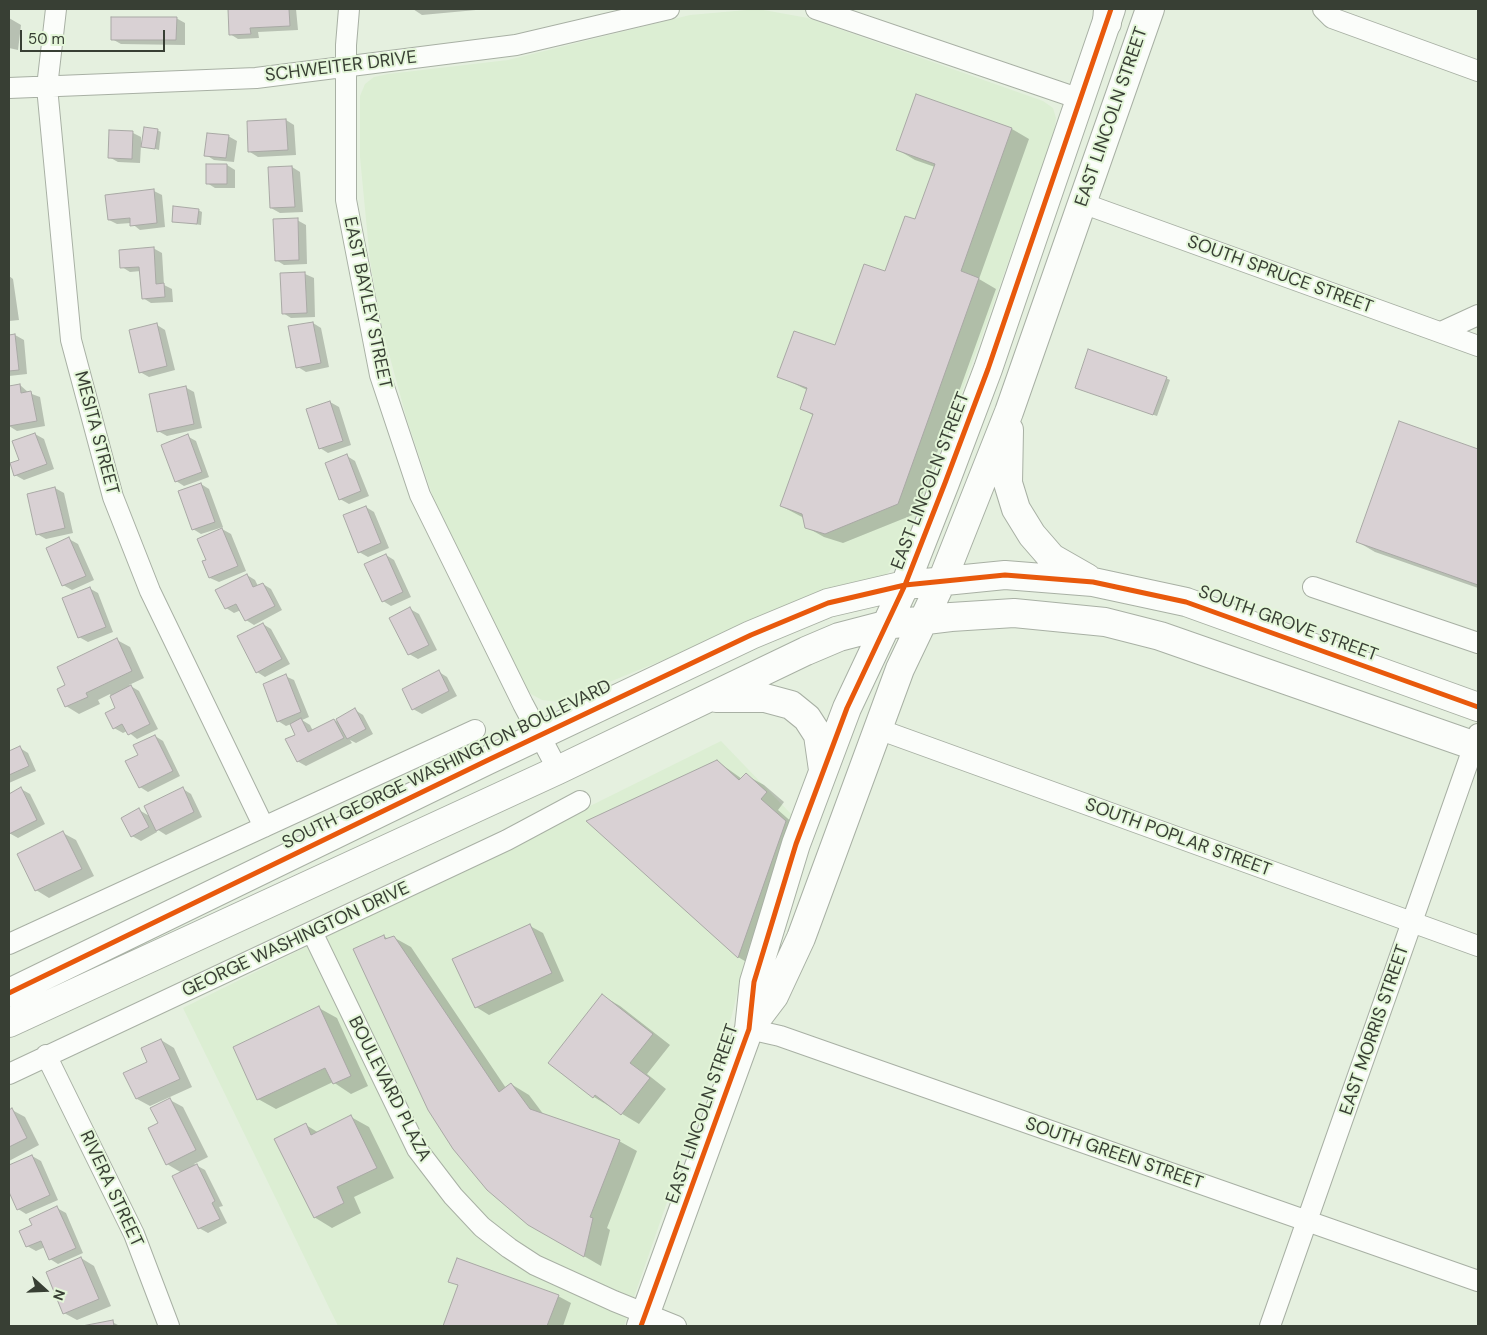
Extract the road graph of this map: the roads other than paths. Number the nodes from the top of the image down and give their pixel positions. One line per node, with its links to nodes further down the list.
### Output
1 (56, 9): 11 (street, MESITA STREET)
2 (349, 9): 9 (street, EAST BAYLEY STREET)
3 (669, 9): 7 (street, SCHWEITER DRIVE)
4 (816, 9): 13 (street)
5 (1150, 9): 14 (street, EAST LINCOLN STREET)
6 (1323, 9): 10 (street)
7 (646, 12): 9 (street, SCHWEITER DRIVE)
8 (1109, 13): 13 (street, EAST LINCOLN STREET)
9 (346, 67): 11 (street, SCHWEITER DRIVE); 30 (street, EAST BAYLEY STREET)
10 (1478, 71)
11 (47, 87): 12 (street, SCHWEITER DRIVE); 35 (street, MESITA STREET)
12 (9, 88)
13 (1080, 99): 21 (street, EAST LINCOLN STREET)
14 (1082, 203): 16 (street, SOUTH SPRUCE STREET); 18 (street, EAST LINCOLN STREET)
15 (1478, 315): 16 (street)
16 (1441, 332): 17 (street, SOUTH SPRUCE STREET)
17 (1478, 346)
18 (1009, 412): 19 (street, EAST LINCOLN STREET); 20 (street)
19 (942, 581): 20 (street, SOUTH GROVE STREET); 21 (street, SOUTH GROVE STREET); 23 (street, EAST LINCOLN STREET)
20 (1093, 582): 27 (street, SOUTH GROVE STREET)
21 (905, 585): 24 (street, EAST LINCOLN STREET); 30 (street, SOUTH GEORGE WASHINGTON BOULEVARD)
22 (1313, 587): 25 (street)
23 (924, 620): 24 (street); 28 (street, EAST LINCOLN STREET); 31 (street)
24 (885, 625): 26 (street); 33 (street, EAST LINCOLN STREET)
25 (1478, 643)
26 (707, 698): 32 (street); 33 (street)
27 (1478, 707)
28 (878, 729): 36 (street, SOUTH POPLAR STREET); 42 (street, EAST LINCOLN STREET)
29 (475, 730): 35 (street)
30 (539, 736): 32 (street, EAST BAYLEY STREET); 40 (street, SOUTH GEORGE WASHINGTON BOULEVARD)
31 (1477, 742): 36 (street, EAST MORRIS STREET)
32 (558, 770): 41 (street)
33 (823, 772): 42 (street, EAST LINCOLN STREET)
34 (580, 801): 37 (street, GEORGE WASHINGTON DRIVE)
35 (264, 827): 38 (street)
36 (1413, 923): 39 (street, SOUTH POPLAR STREET); 45 (street, EAST MORRIS STREET)
37 (312, 932): 43 (street, GEORGE WASHINGTON DRIVE); 47 (street, BOULEVARD PLAZA)
38 (9, 944)
39 (1478, 946)
40 (9, 993)
41 (9, 1023)
42 (749, 1029): 45 (street, SOUTH GREEN STREET); 47 (street, EAST LINCOLN STREET)
43 (46, 1055): 44 (street, GEORGE WASHINGTON DRIVE); 48 (street, RIVERA STREET)
44 (9, 1074)
45 (1307, 1221): 46 (street, SOUTH GREEN STREET); 50 (street, EAST MORRIS STREET)
46 (1478, 1282)
47 (643, 1321): 49 (street, BOULEVARD PLAZA)
48 (169, 1326)
49 (676, 1326)
50 (1270, 1326)

